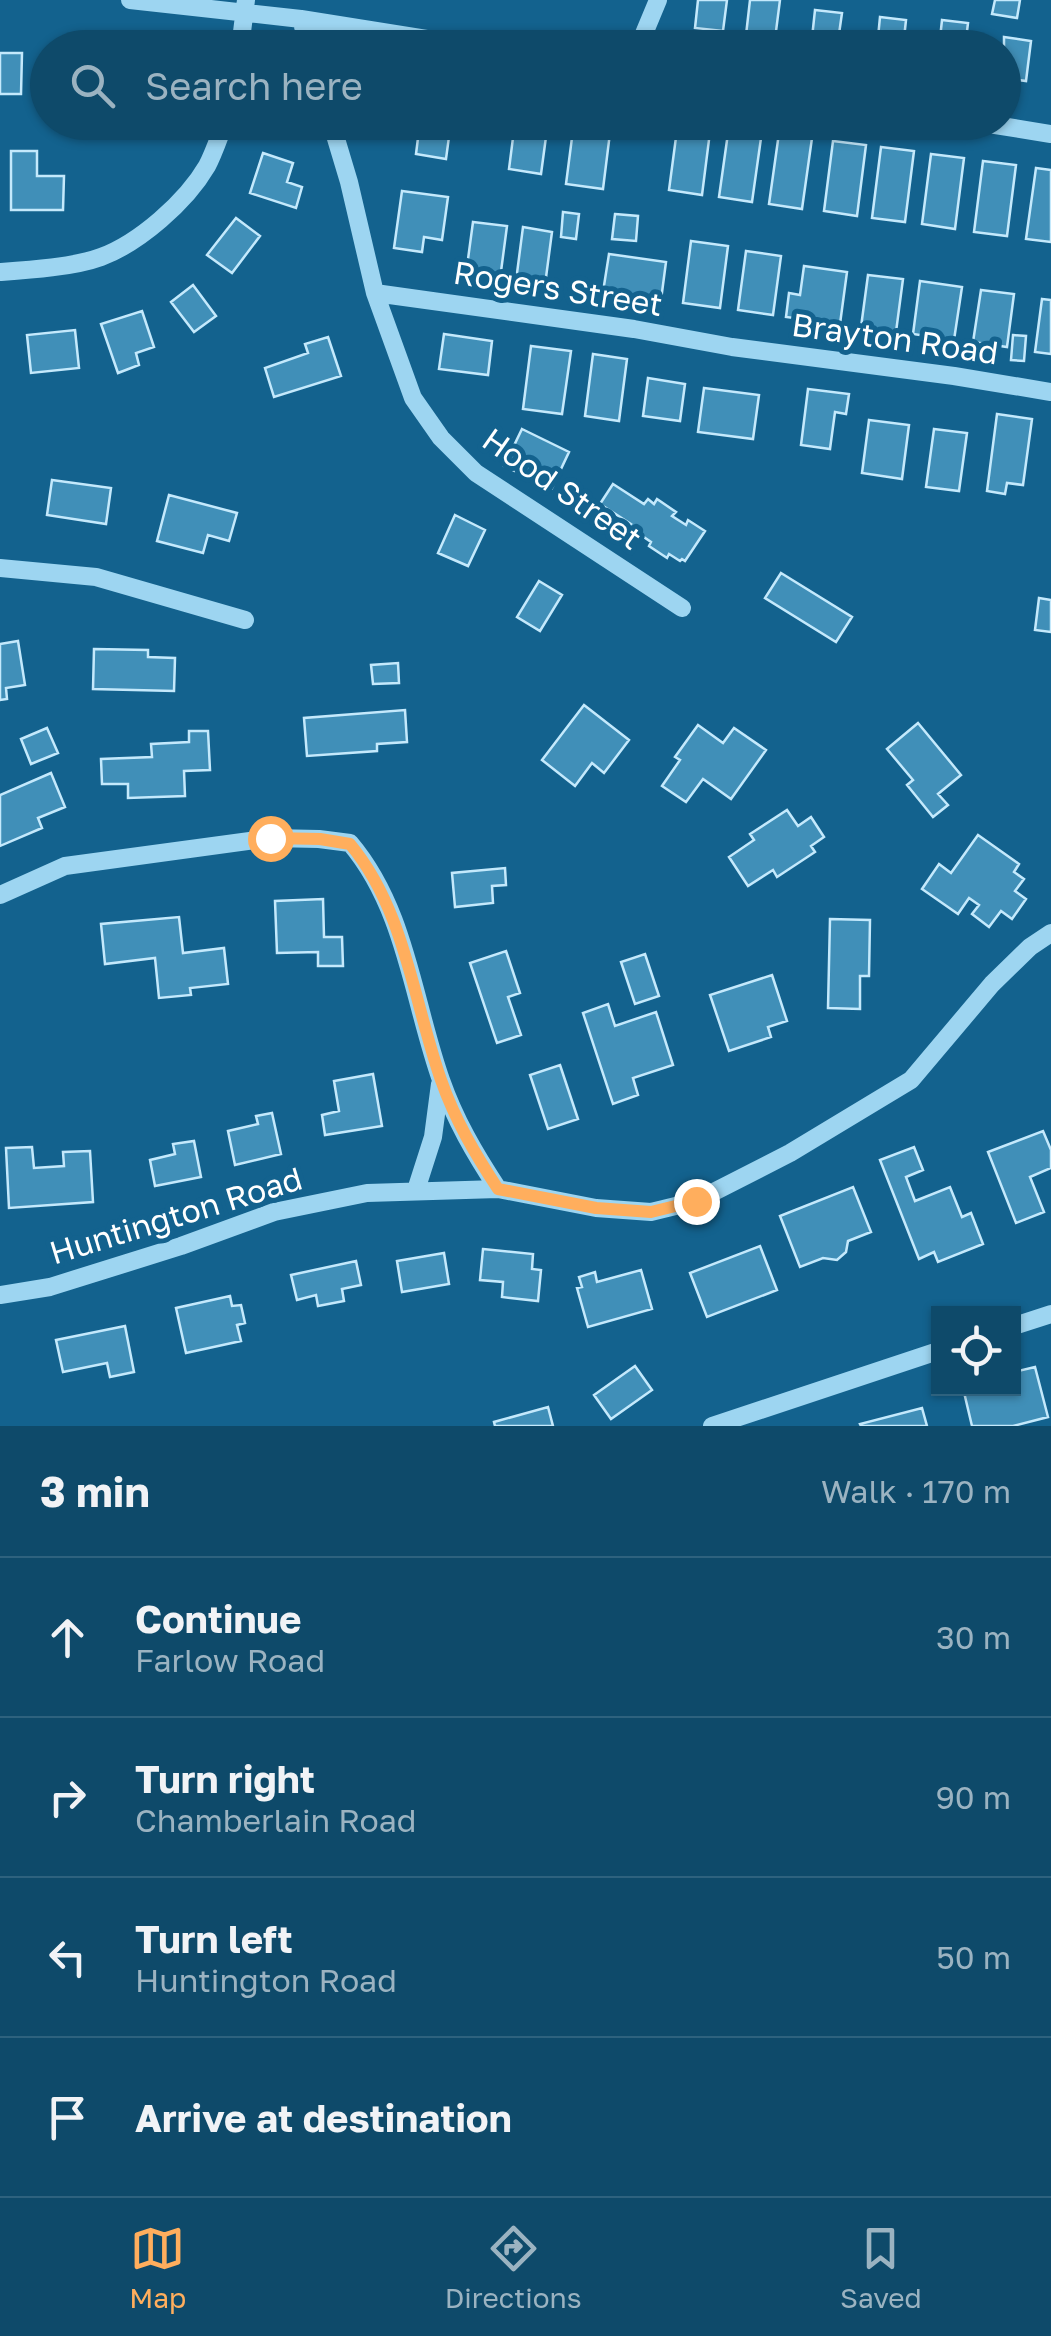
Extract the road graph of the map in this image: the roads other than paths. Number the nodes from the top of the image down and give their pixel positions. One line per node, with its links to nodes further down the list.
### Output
1 (130, 0): 3 (street)
2 (658, 0): 7 (street)
3 (245, 6): 4 (street)
4 (301, 19): 5 (street); 6 (street)
5 (304, 30)
6 (370, 30)
7 (646, 30)
8 (1021, 129): 9 (street)
9 (1051, 134)
10 (218, 140): 12 (street)
11 (336, 140): 13 (street, Hood Street)
12 (0, 272)
13 (375, 293): 14 (street, Rogers Street); 17 (street, Hood Street)
14 (732, 348): 15 (street, Brayton Road)
15 (1051, 392)
16 (0, 568): 18 (street)
17 (682, 608)
18 (245, 620)
19 (0, 895): 21 (street)
20 (1051, 934): 22 (street, Huntington Road)
21 (440, 1078): 22 (street); 23 (street)
22 (498, 1189): 23 (street, Huntington Road)
23 (416, 1190): 24 (street, Huntington Road)
24 (0, 1295)
25 (1051, 1314): 26 (street)
26 (1021, 1324)
27 (931, 1353): 28 (street)
28 (712, 1426)

